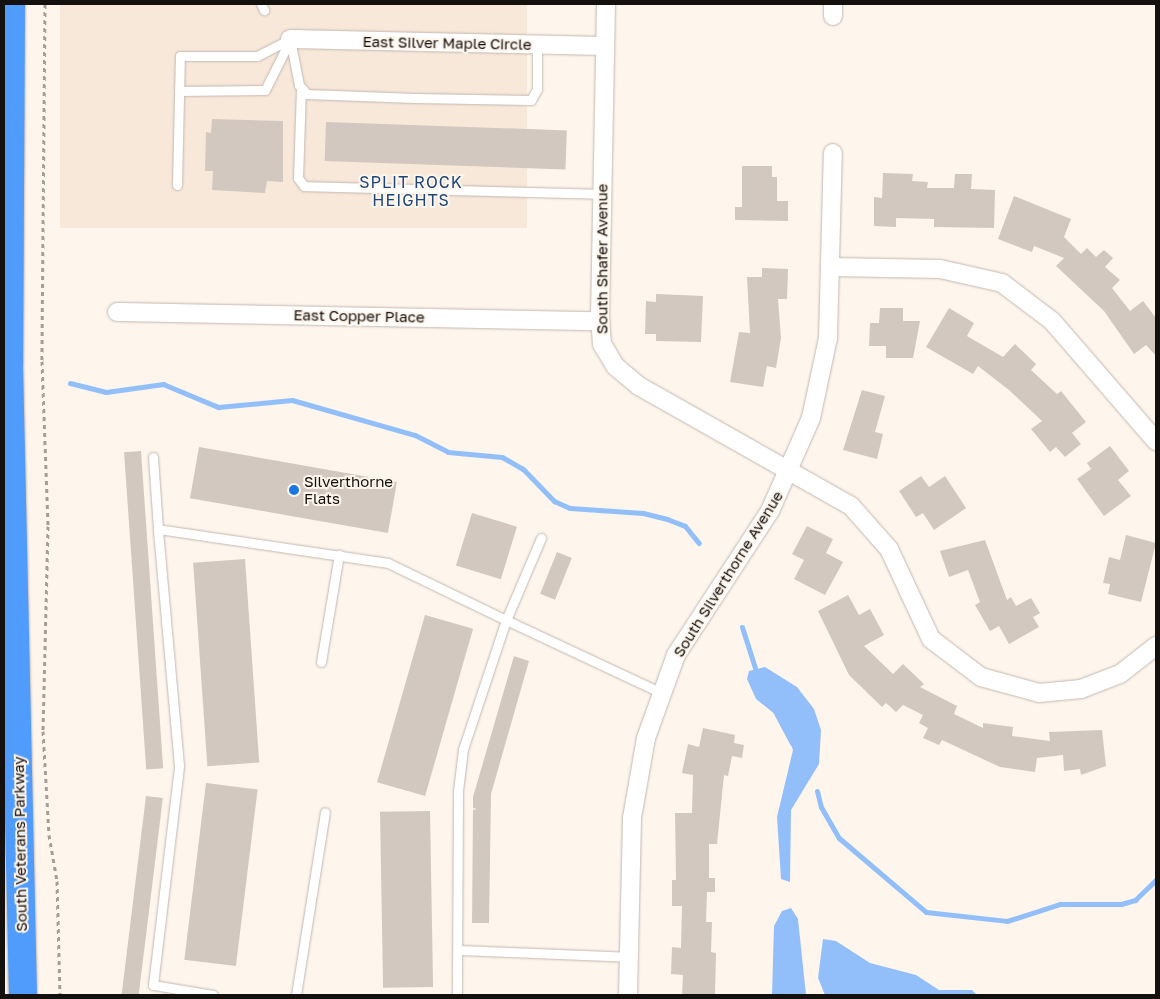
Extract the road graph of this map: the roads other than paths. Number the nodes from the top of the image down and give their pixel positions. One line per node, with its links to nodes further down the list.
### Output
1 (11, 4): 27 (highway, South Veterans Parkway)
2 (606, 4): 5 (street, South Shafer Avenue)
3 (290, 40): 4 (street, East Silver Maple Circle); 6 (lane); 7 (lane); 7 (lane)
4 (537, 45): 5 (street, East Silver Maple Circle); 6 (lane)
5 (605, 46): 10 (street, South Shafer Avenue)
6 (301, 88): 10 (lane)
7 (179, 91): 9 (lane)
8 (833, 153): 11 (street, South Silverthorne Avenue)
9 (177, 185)
10 (602, 194): 13 (street, South Shafer Avenue)
11 (831, 267): 14 (street); 16 (street, South Silverthorne Avenue)
12 (117, 312): 13 (street, East Copper Place)
13 (600, 321): 16 (street, South Shafer Avenue)
14 (1156, 441)
15 (153, 457): 17 (lane)
16 (790, 471): 21 (street, South Shafer Avenue); 23 (street, South Silverthorne Avenue)
17 (158, 529): 19 (lane); 28 (lane)
18 (541, 538): 20 (lane)
19 (339, 555): 20 (lane); 22 (lane)
20 (506, 620): 23 (lane); 25 (lane)
21 (1156, 646)
22 (321, 662)
23 (660, 692): 26 (street, South Silverthorne Avenue)
24 (325, 812): 29 (lane)
25 (458, 950): 26 (lane); 30 (lane)
26 (629, 957): 31 (street, South Silverthorne Avenue)
27 (23, 995)
28 (213, 995)
29 (296, 995)
30 (457, 995)
31 (628, 995)

